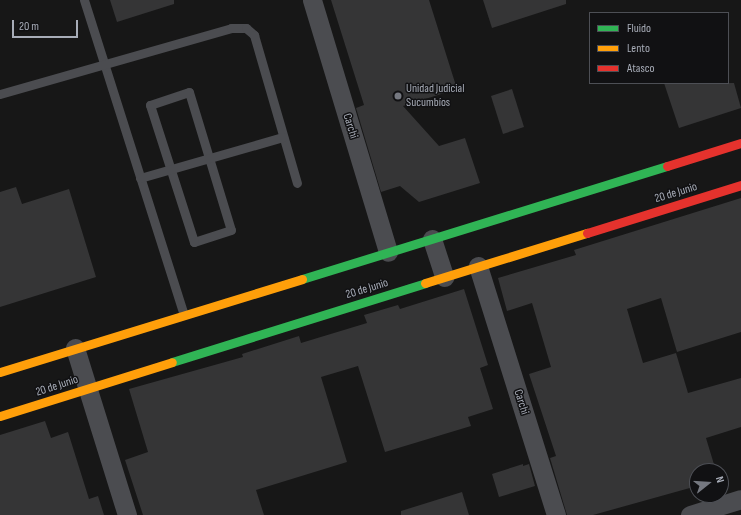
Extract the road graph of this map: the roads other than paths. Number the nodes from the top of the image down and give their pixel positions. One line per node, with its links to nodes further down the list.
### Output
1 (84, 0): 3 (lane)
2 (312, 0): 13 (street, Carchi)
3 (104, 64): 4 (lane); 5 (lane); 9 (lane)
4 (0, 94)
5 (283, 137): 7 (lane); 10 (lane)
6 (741, 143): 12 (street)
7 (209, 158): 8 (lane); 8 (lane); 8 (lane)
8 (170, 170): 9 (lane)
9 (140, 178): 16 (lane)
10 (296, 183)
11 (741, 185): 14 (street, 20 de Junio)
12 (432, 239): 13 (street); 15 (street)
13 (388, 252): 16 (street)
14 (478, 266): 15 (street, 20 de Junio); 23 (street, Carchi)
15 (444, 277): 19 (street, 20 de Junio)
16 (183, 313): 17 (street)
17 (75, 348): 18 (street); 19 (street)
18 (0, 372)
19 (88, 388): 20 (street, 20 de Junio); 22 (street)
20 (0, 416)
21 (741, 499): 24 (street)
22 (127, 515)
23 (556, 515)
24 (690, 515)

